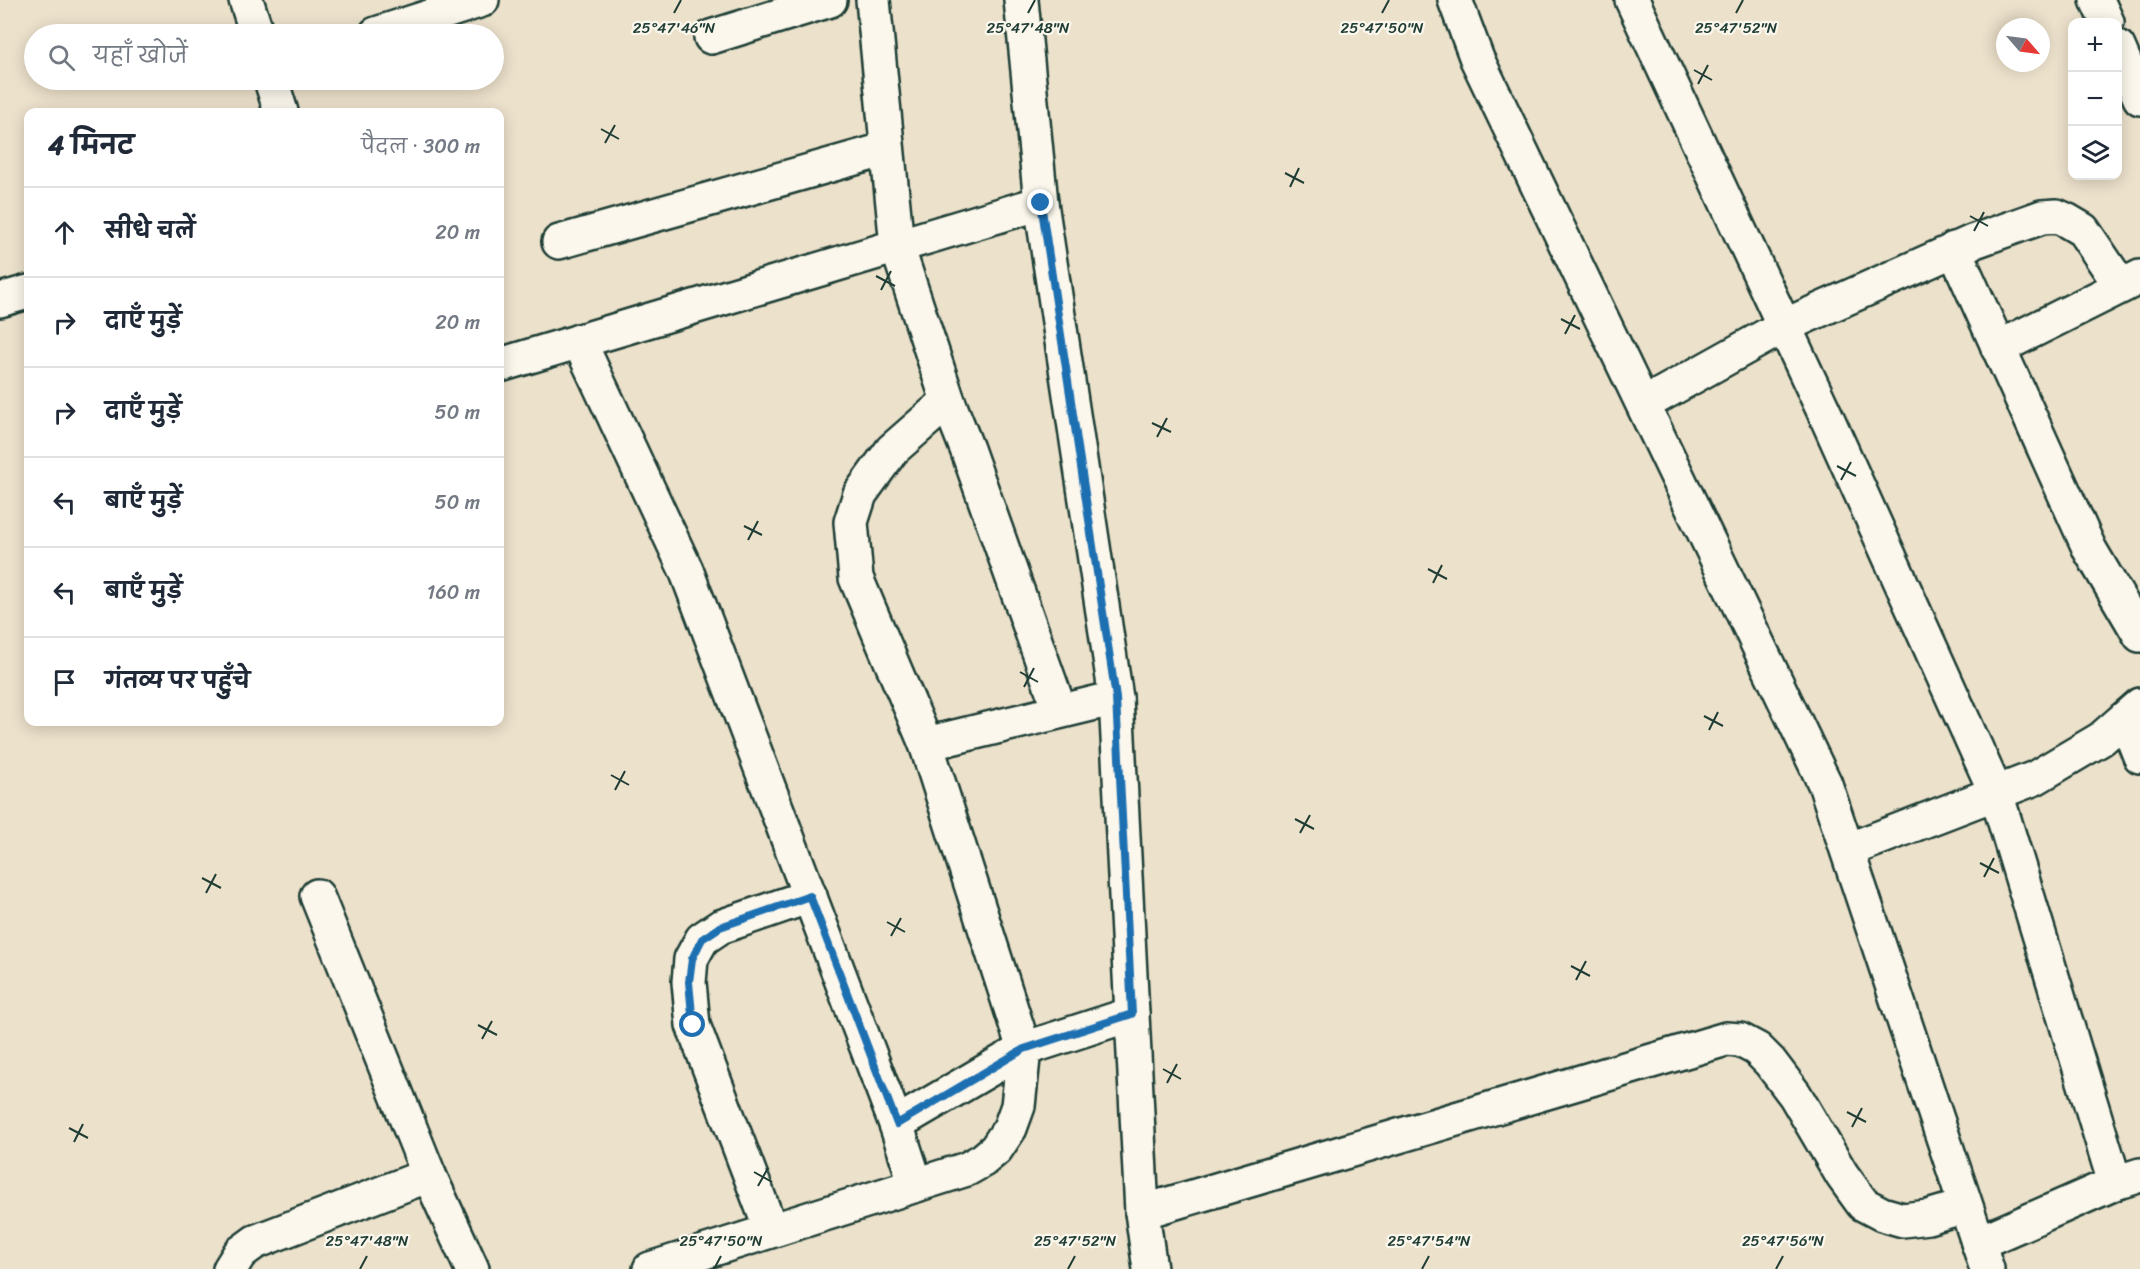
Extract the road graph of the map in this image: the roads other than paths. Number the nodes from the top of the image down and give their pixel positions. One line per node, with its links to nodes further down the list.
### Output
1 (246, 0): 11 (street)
2 (482, 0): 9 (street)
3 (830, 0): 13 (street)
4 (873, 0): 18 (street)
5 (1021, 0): 19 (street)
6 (1455, 0): 31 (street)
7 (1632, 0): 26 (street)
8 (2097, 0): 10 (street)
9 (446, 6): 12 (street)
10 (2105, 18)
11 (254, 24)
12 (401, 24)
13 (711, 37)
14 (2122, 56): 16 (street)
15 (274, 90): 17 (street)
16 (2140, 98)
17 (280, 108)
18 (887, 149): 20 (street); 21 (street)
19 (1041, 203): 21 (street); 33 (street)
20 (559, 242)
21 (897, 246): 27 (street); 30 (street)
22 (1954, 249): 23 (street); 26 (street); 28 (street)
23 (2131, 281): 28 (street)
24 (24, 293): 25 (street)
25 (0, 300)
26 (1784, 326): 31 (street); 38 (street)
27 (579, 341): 29 (street); 41 (street)
28 (1998, 348): 32 (street)
29 (504, 363)
30 (948, 401): 34 (street); 36 (street)
31 (1644, 404): 39 (street)
32 (2140, 635)
33 (1116, 698): 34 (street); 42 (street)
34 (1060, 711): 36 (street)
35 (2133, 712): 37 (street); 38 (street)
36 (926, 744): 43 (street)
37 (2140, 756)
38 (1996, 793): 39 (street); 46 (street)
39 (1848, 850): 48 (street)
40 (317, 896): 45 (street)
41 (810, 896): 44 (street); 50 (street)
42 (1132, 1014): 43 (street); 49 (street)
43 (1024, 1049): 44 (street); 47 (street)
44 (897, 1124): 47 (street)
45 (429, 1175): 52 (street); 53 (street)
46 (2127, 1179): 51 (street)
47 (916, 1185): 50 (street)
48 (1965, 1206): 49 (street); 51 (street)
49 (1142, 1212): 55 (street)
50 (771, 1230): 54 (street)
51 (1982, 1256)
52 (230, 1269)
53 (472, 1269)
54 (650, 1269)
55 (1150, 1269)

